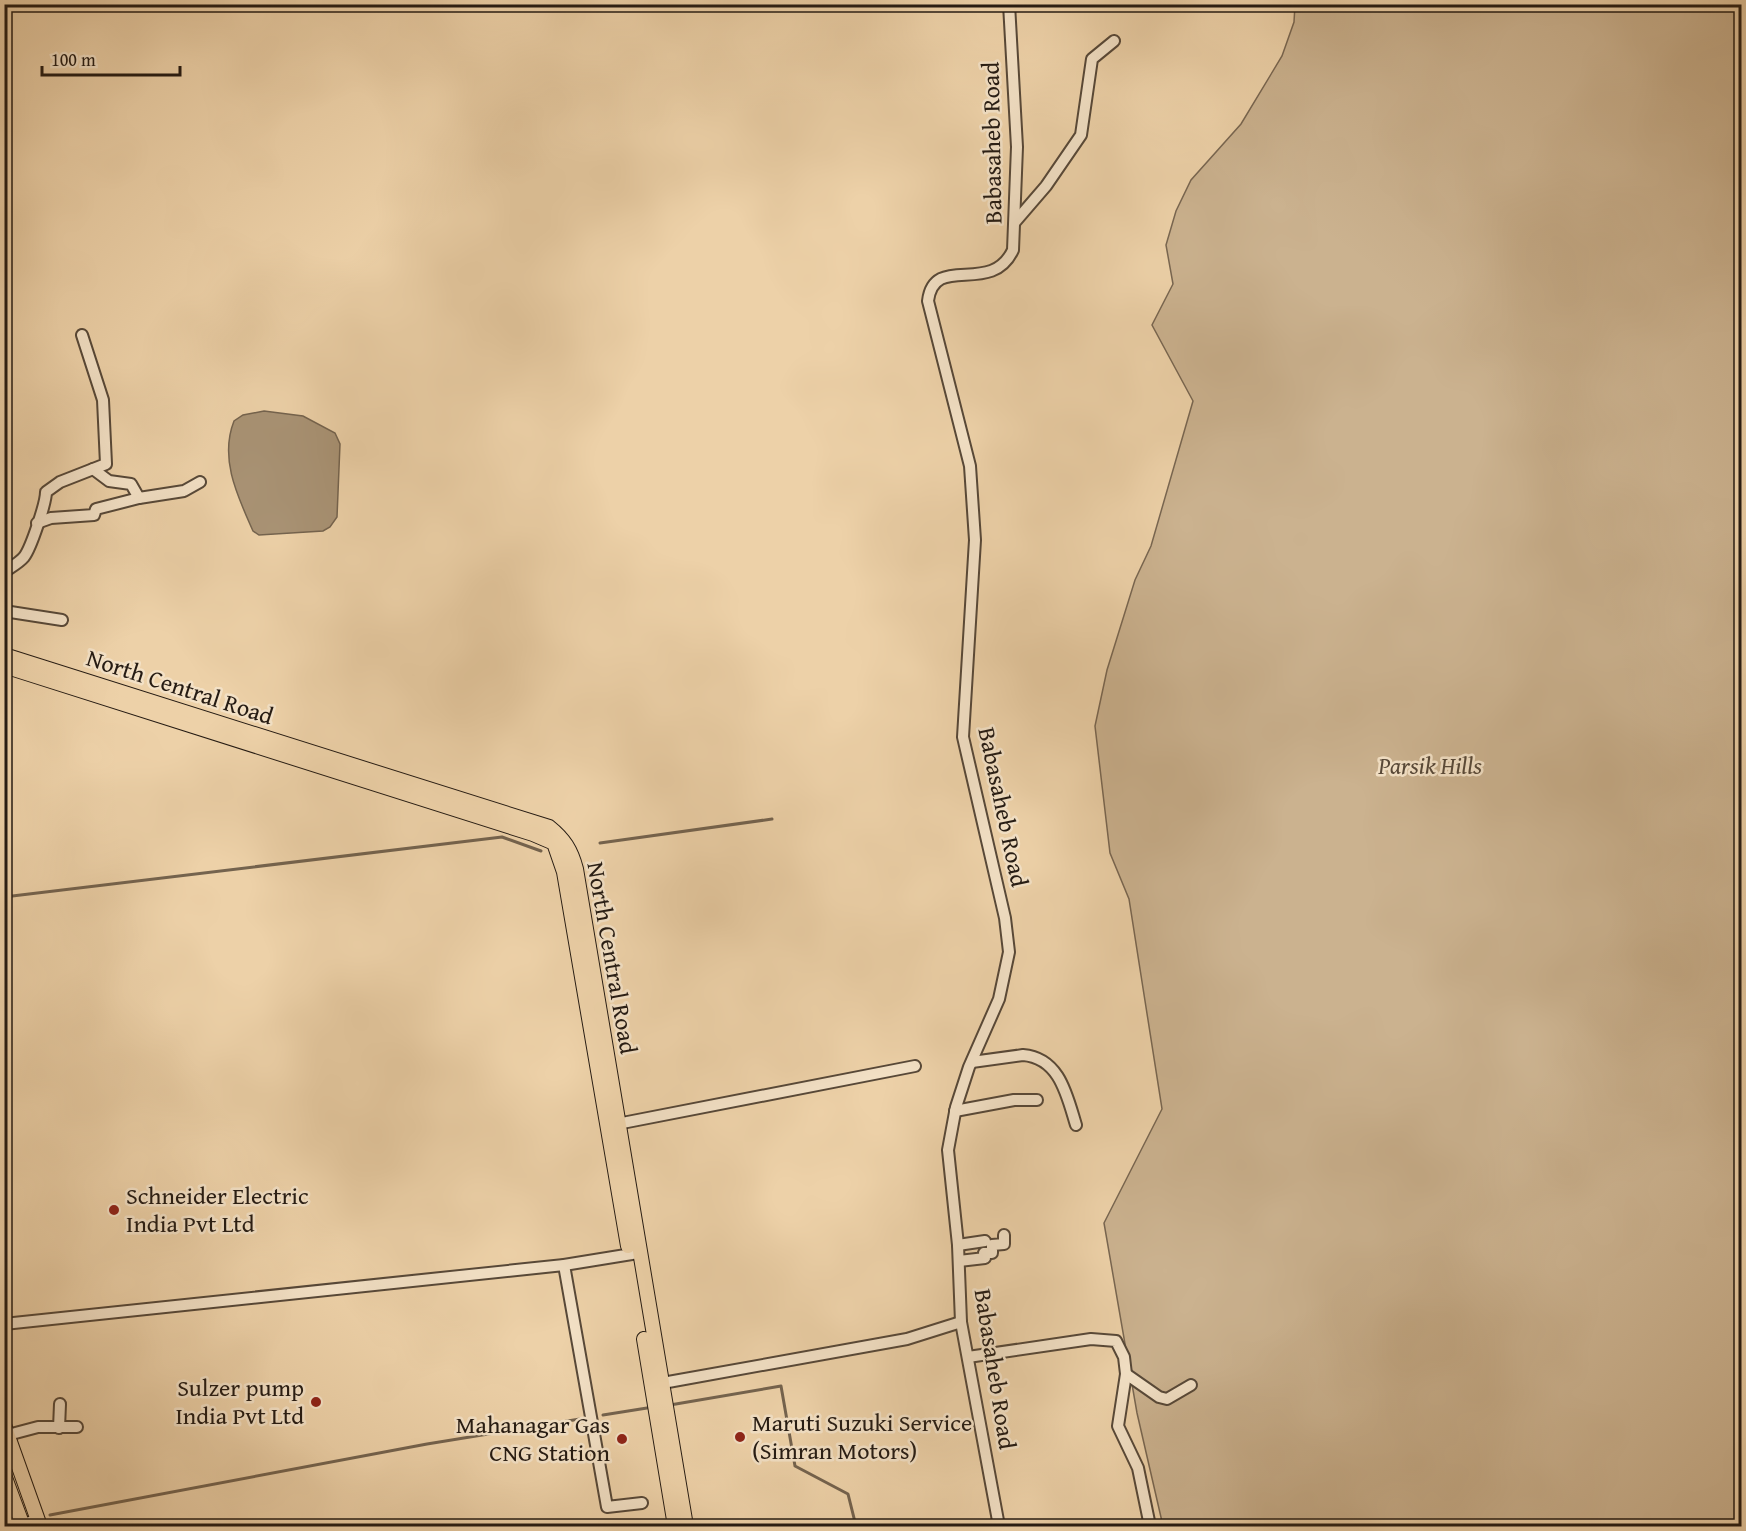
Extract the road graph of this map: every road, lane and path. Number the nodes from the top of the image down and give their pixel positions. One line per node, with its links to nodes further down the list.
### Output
1 (1009, 4): 3 (street, Babasaheb Road)
2 (1114, 41): 3 (street)
3 (1015, 222): 15 (street, Babasaheb Road)
4 (82, 335): 5 (street)
5 (93, 469): 7 (street); 8 (street)
6 (200, 482): 7 (street)
7 (139, 498): 8 (street)
8 (36, 524): 9 (street)
9 (4, 572)
10 (4, 611): 11 (street)
11 (62, 621)
12 (4, 655): 14 (main road, North Central Road)
13 (4, 666): 14 (main road, North Central Road)
14 (558, 840): 19 (main road, North Central Road)
15 (972, 1062): 18 (street, Babasaheb Road); 20 (street)
16 (915, 1066): 19 (street)
17 (1038, 1100): 18 (street)
18 (955, 1111): 23 (street, Babasaheb Road)
19 (612, 1125): 24 (main road, North Central Road)
20 (1076, 1125)
21 (1004, 1235): 25 (street)
22 (986, 1241): 23 (street)
23 (958, 1245): 25 (street, Babasaheb Road)
24 (634, 1254): 26 (street); 32 (main road, North Central Road)
25 (959, 1261): 27 (street, Babasaheb Road)
26 (564, 1264): 28 (street); 38 (street)
27 (961, 1322): 29 (street, Babasaheb Road); 32 (street)
28 (4, 1324)
29 (968, 1357): 30 (street); 44 (street, Babasaheb Road)
30 (1126, 1374): 31 (street); 45 (street)
31 (1191, 1385)
32 (658, 1388): 42 (main road, North Central Road); 43 (main road, North Central Road)
33 (60, 1404): 35 (street)
34 (77, 1427): 35 (street)
35 (58, 1428): 36 (street)
36 (6, 1432): 40 (main road)
37 (4, 1475): 41 (main road)
38 (642, 1503)
39 (4, 1523): 41 (street)
40 (39, 1523): 41 (street)
41 (22, 1525)
42 (675, 1527)
43 (686, 1527)
44 (999, 1527)
45 (1150, 1527)

